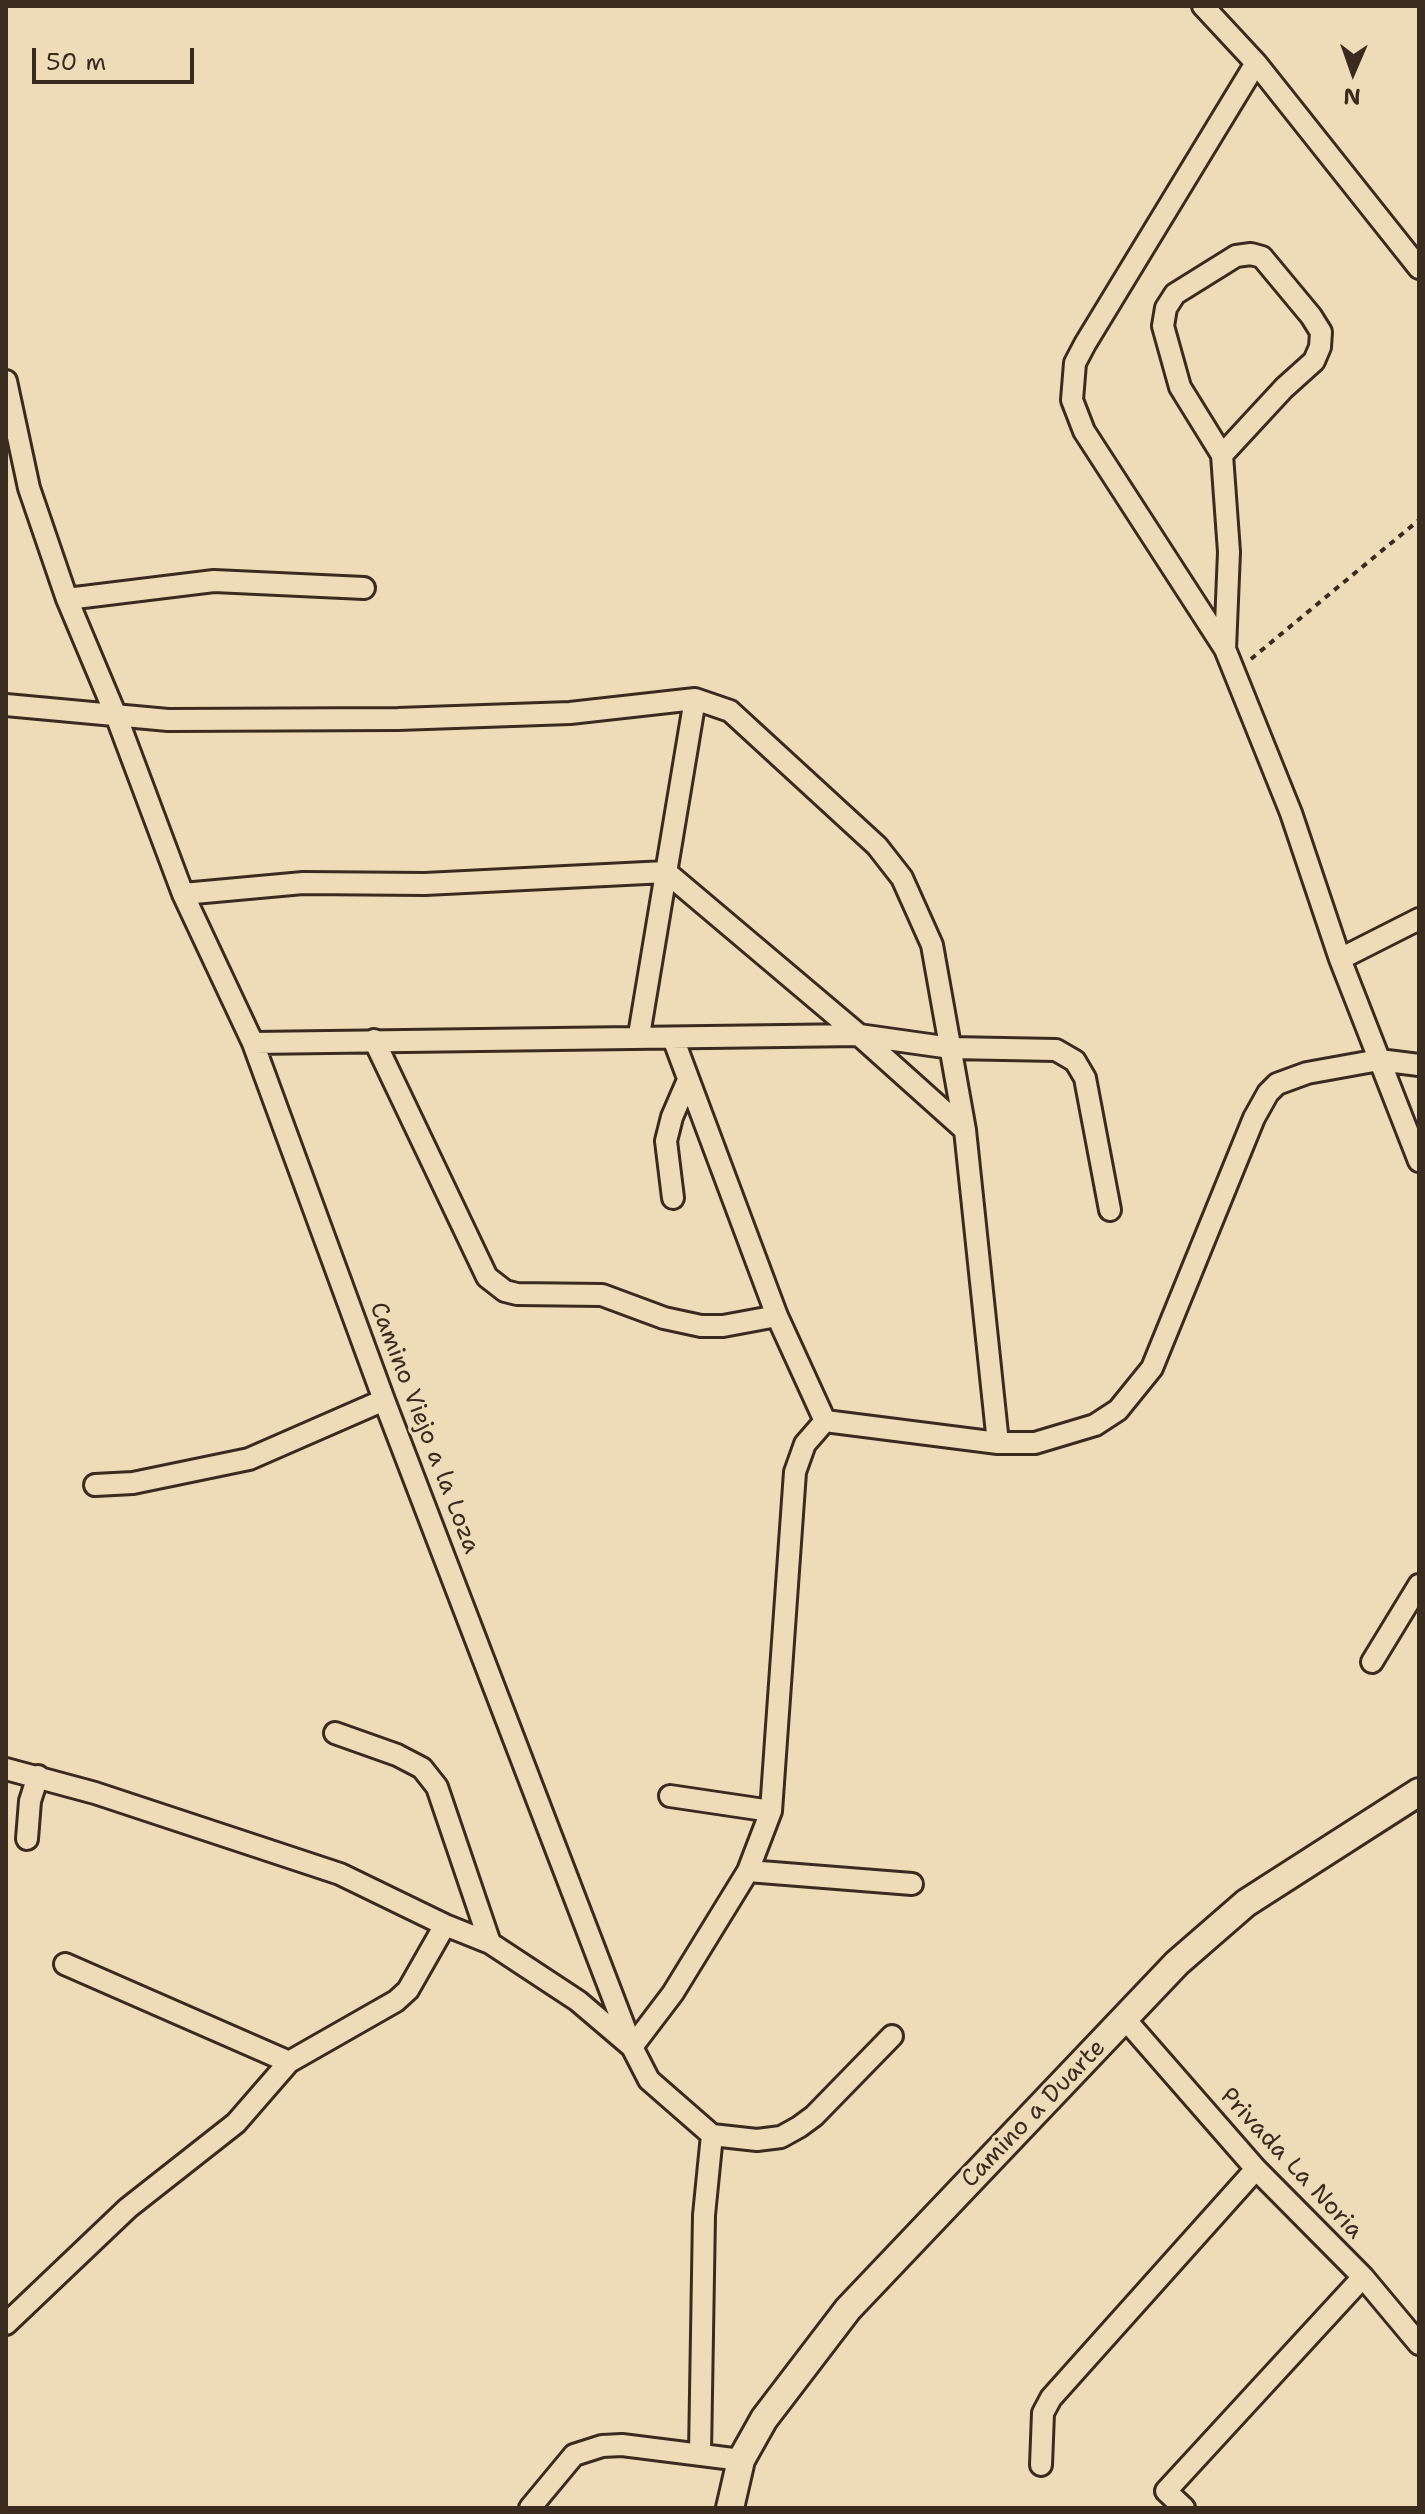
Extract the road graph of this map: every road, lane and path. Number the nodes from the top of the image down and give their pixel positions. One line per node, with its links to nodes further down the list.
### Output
1 (1203, 6): 2 (street)
2 (1256, 63): 3 (street); 9 (street)
3 (1419, 268)
4 (6, 381): 8 (street, Camino Viejo a la Loza)
5 (1222, 455): 5 (street); 9 (street)
6 (1419, 520): 10 (path)
7 (364, 588): 8 (street)
8 (67, 599): 13 (street, Camino Viejo a la Loza)
9 (1225, 649): 10 (street)
10 (1233, 673): 17 (street)
11 (695, 699): 13 (street); 14 (street); 23 (street)
12 (6, 705): 13 (street)
13 (117, 718): 15 (street, Camino Viejo a la Loza)
14 (666, 872): 15 (street); 18 (street); 19 (street)
15 (183, 894): 22 (street, Camino Viejo a la Loza)
16 (1419, 919): 17 (street)
17 (1340, 959): 24 (street)
18 (639, 1035): 20 (street); 21 (street)
19 (859, 1035): 20 (street); 23 (street); 27 (street)
20 (673, 1038): 26 (street)
21 (374, 1040): 22 (street); 31 (street)
22 (253, 1043): 32 (street, Camino Viejo a la Loza)
23 (951, 1048): 27 (street); 30 (street)
24 (1379, 1060): 25 (street); 28 (street); 34 (street)
25 (1419, 1065)
26 (688, 1080): 29 (street); 31 (street)
27 (965, 1130): 34 (street)
28 (1419, 1161)
29 (673, 1198)
30 (1110, 1210)
31 (777, 1316): 33 (street)
32 (384, 1400): 35 (street); 52 (street, Camino Viejo a la Loza)
33 (825, 1421): 34 (street); 43 (street)
34 (998, 1443)
35 (95, 1485)
36 (1419, 1585): 37 (street)
37 (1372, 1662)
38 (335, 1733): 48 (street)
39 (6, 1769): 40 (street)
40 (38, 1776): 44 (street); 47 (street)
41 (1419, 1792): 50 (street, Camino a Duarte)
42 (670, 1796): 43 (street)
43 (771, 1811): 45 (street)
44 (27, 1839)
45 (748, 1871): 46 (street); 52 (street)
46 (912, 1884)
47 (445, 1925): 48 (street); 53 (street)
48 (490, 1943): 52 (street)
49 (65, 1964): 53 (street)
50 (1125, 2019): 55 (street, Privada La Noria); 60 (street, Camino a Duarte)
51 (892, 2036): 54 (street)
52 (632, 2047): 54 (street, Camino Viejo a la Loza)
53 (289, 2062): 57 (street)
54 (712, 2135): 59 (street)
55 (1256, 2169): 56 (street, Privada La Noria); 61 (street)
56 (1363, 2277): 58 (street, Privada La Noria); 64 (street)
57 (6, 2324)
58 (1419, 2344)
59 (700, 2453): 60 (street); 62 (street)
60 (741, 2460): 63 (street, Camino a Duarte)
61 (1041, 2465)
62 (530, 2508)
63 (730, 2508)
64 (1184, 2508)

